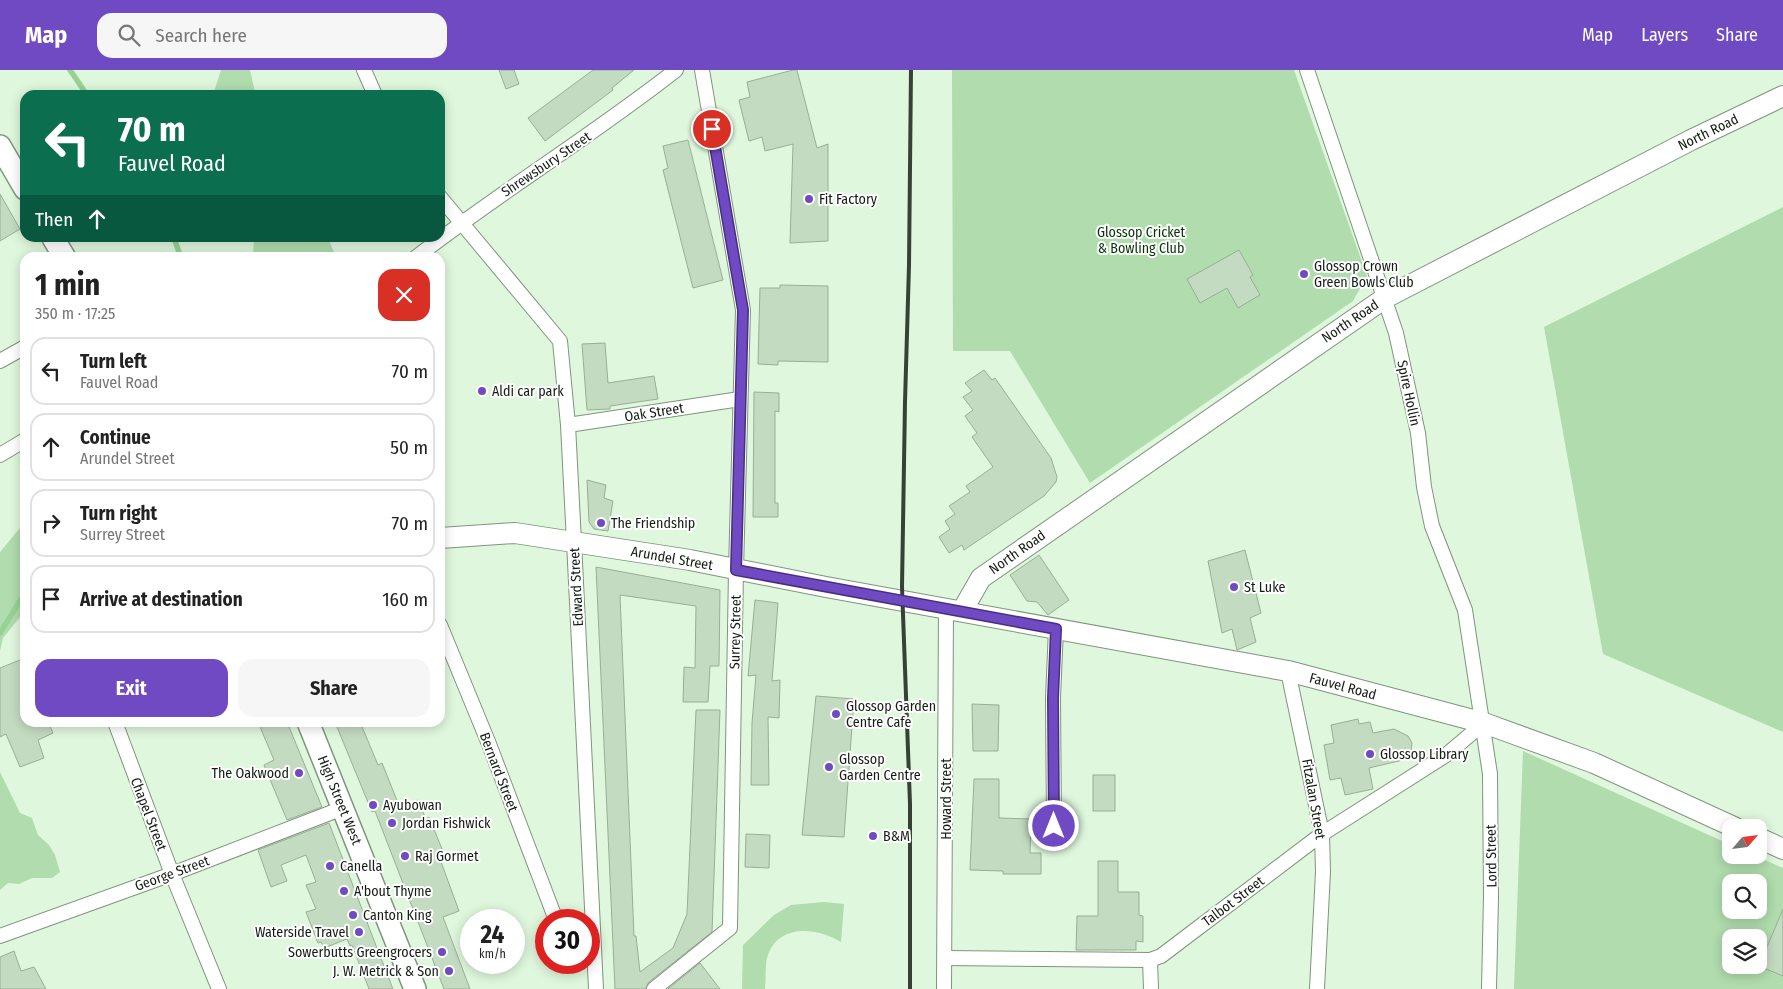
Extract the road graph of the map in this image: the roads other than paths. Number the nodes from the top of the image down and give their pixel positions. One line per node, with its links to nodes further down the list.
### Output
1 (364, 70): 5 (street)
2 (676, 70): 10 (street, Shrewsbury Street)
3 (702, 70): 17 (street, Surrey Street)
4 (1307, 70): 14 (street, Spire Hollin)
5 (373, 90)
6 (1783, 96): 14 (street, North Road)
7 (0, 146): 8 (main road)
8 (20, 180)
9 (445, 203): 10 (street, Edward Street)
10 (461, 222): 11 (street, Shrewsbury Street); 18 (street, Edward Street)
11 (445, 235)
12 (435, 242): 13 (street, Shrewsbury Street)
13 (423, 252)
14 (1385, 298): 24 (street, North Road); 28 (street, Spire Hollin)
15 (20, 350): 16 (street)
16 (0, 361)
17 (740, 400): 18 (street, Oak Street); 23 (street, Surrey Street)
18 (568, 425): 22 (street, Edward Street)
19 (20, 443): 20 (street)
20 (0, 455)
21 (445, 538): 22 (street, Arundel Street)
22 (574, 542): 23 (street, Arundel Street); 39 (street, Edward Street)
23 (736, 570): 24 (street, Arundel Street); 47 (street, Surrey Street)
24 (946, 609): 25 (street, Fauvel Road); 41 (street, Howard Street)
25 (1056, 629): 27 (street, Fauvel Road); 33 (street)
26 (445, 637): 38 (street, Bernard Street)
27 (1288, 671): 28 (street, Fauvel Road); 34 (street, Fitzalan Street)
28 (1484, 723): 32 (street, Fauvel Road); 34 (street, Talbot Street); 51 (street, Lord Street)
29 (117, 727): 37 (street, Chapel Street)
30 (310, 727): 31 (main road, High Street West)
31 (343, 808): 37 (street, George Street); 45 (main road, High Street West)
32 (1722, 822)
33 (1054, 826)
34 (1322, 834): 42 (street, Talbot Street); 50 (street, Fitzalan Street)
35 (1768, 842): 36 (street)
36 (1783, 849)
37 (172, 874): 40 (street, George Street); 44 (street, Chapel Street)
38 (552, 909)
39 (589, 909)
40 (0, 936)
41 (945, 958): 42 (street, Talbot Street); 48 (street, Howard Street)
42 (1150, 960): 49 (street)
43 (594, 974): 46 (street, Edward Street)
44 (219, 989)
45 (415, 989)
46 (596, 989)
47 (654, 989)
48 (944, 989)
49 (1151, 989)
50 (1317, 989)
51 (1489, 989)

